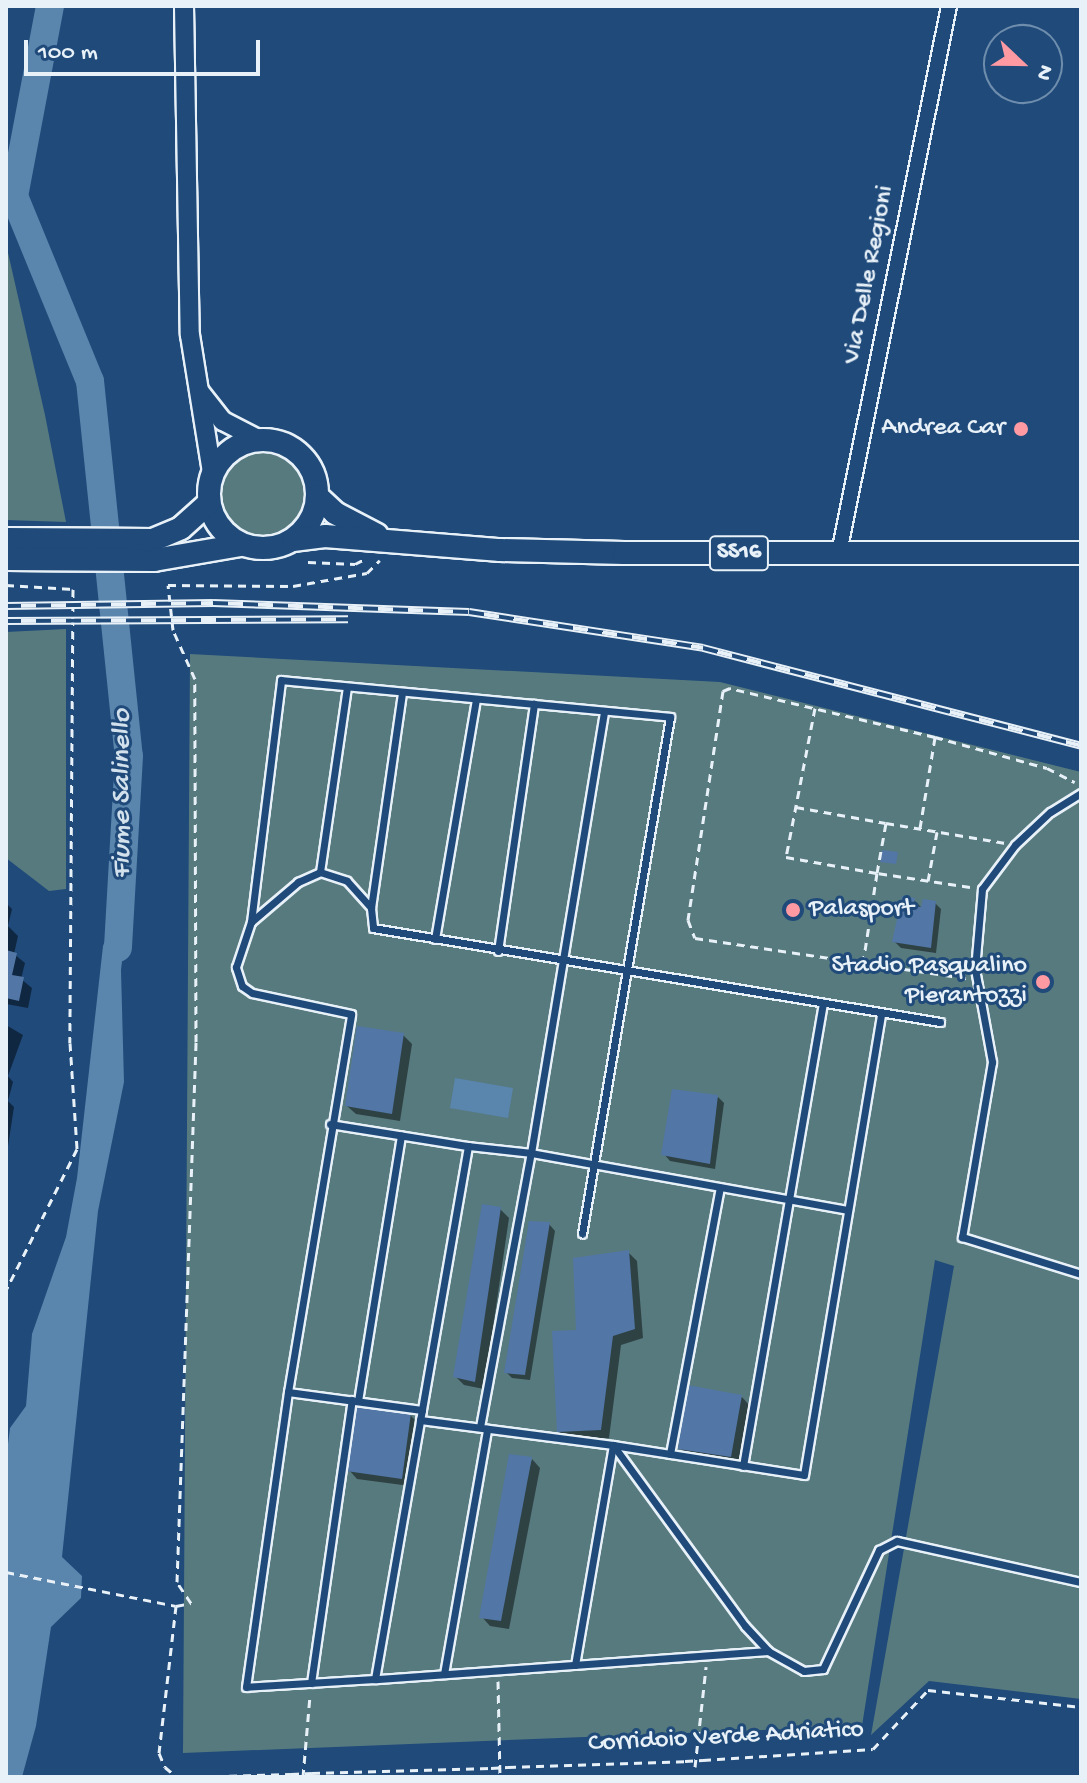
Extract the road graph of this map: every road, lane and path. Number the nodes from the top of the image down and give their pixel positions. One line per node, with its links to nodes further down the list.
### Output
1 (184, 6): 3 (main road)
2 (949, 6): 13 (street, Via Delle Regioni)
3 (198, 390): 4 (main road); 5 (main road)
4 (260, 440): 5 (main road); 6 (main road)
5 (212, 473): 7 (main road)
6 (317, 496): 9 (main road); 10 (main road, SS16)
7 (209, 503): 11 (main road); 12 (main road, SS16)
8 (6, 539): 12 (main road, SS16)
9 (293, 540): 10 (main road, SS16); 11 (main road, SS16)
10 (396, 542): 13 (main road, SS16); 67 (path)
11 (241, 545): 12 (main road, SS16)
12 (32, 548): 15 (main road, SS16)
13 (839, 553): 14 (main road, SS16)
14 (1081, 553)
15 (6, 559)
16 (6, 585): 56 (path)
17 (347, 687): 18 (lane); 31 (lane); 36 (lane)
18 (402, 692): 19 (lane); 35 (lane)
19 (476, 699): 20 (lane); 37 (lane)
20 (534, 704): 22 (lane); 38 (lane)
21 (815, 708): 23 (path); 26 (path); 40 (path)
22 (604, 711): 39 (lane); 41 (lane)
23 (935, 737): 24 (path); 28 (path)
24 (1081, 785)
25 (1081, 793): 30 (lane)
26 (796, 807): 27 (path); 32 (path)
27 (886, 823): 28 (path); 32 (path)
28 (920, 828): 29 (path)
29 (937, 832): 30 (path); 33 (path)
30 (1015, 845): 34 (lane)
31 (320, 872): 35 (lane); 36 (lane)
32 (877, 873): 33 (path); 40 (path)
33 (928, 881): 34 (path)
34 (982, 889): 42 (lane)
35 (371, 908): 37 (lane)
36 (251, 922): 46 (lane)
37 (435, 939): 38 (lane)
38 (498, 951): 39 (lane)
39 (562, 963): 41 (lane); 49 (lane)
40 (863, 963): 42 (path)
41 (628, 973): 43 (lane); 50 (lane)
42 (977, 979): 55 (lane)
43 (823, 1003): 44 (lane); 52 (lane)
44 (881, 1013): 45 (lane); 53 (lane)
45 (940, 1022)
46 (330, 1124): 47 (lane); 57 (lane)
47 (401, 1135): 48 (lane); 58 (lane)
48 (468, 1146): 49 (lane); 59 (lane)
49 (531, 1153): 50 (lane); 61 (lane)
50 (595, 1165): 51 (lane); 54 (lane)
51 (720, 1188): 52 (lane); 63 (lane)
52 (789, 1200): 53 (lane); 64 (lane)
53 (848, 1210): 64 (lane)
54 (582, 1234)
55 (1081, 1274)
56 (6, 1290)
57 (288, 1392): 58 (lane); 74 (lane)
58 (355, 1401): 59 (lane); 74 (lane)
59 (422, 1410): 60 (lane)
60 (420, 1420): 61 (lane); 73 (lane)
61 (484, 1428): 62 (lane); 72 (lane)
62 (613, 1445): 63 (lane); 68 (lane); 70 (lane)
63 (670, 1454): 64 (lane)
64 (743, 1466)
65 (6, 1572): 67 (path)
66 (1081, 1582): 68 (lane)
67 (176, 1606): 77 (path)
68 (768, 1651): 69 (lane)
69 (708, 1656): 70 (lane); 76 (path)
70 (575, 1665): 71 (lane)
71 (498, 1670): 72 (lane); 80 (path)
72 (444, 1674): 73 (lane)
73 (375, 1679): 74 (lane)
74 (311, 1683): 79 (path)
75 (1081, 1707): 78 (path, Corridoio Verde Adriatico, bridge)
76 (695, 1767)
77 (177, 1777)
78 (187, 1777)
79 (303, 1777)
80 (500, 1777)

